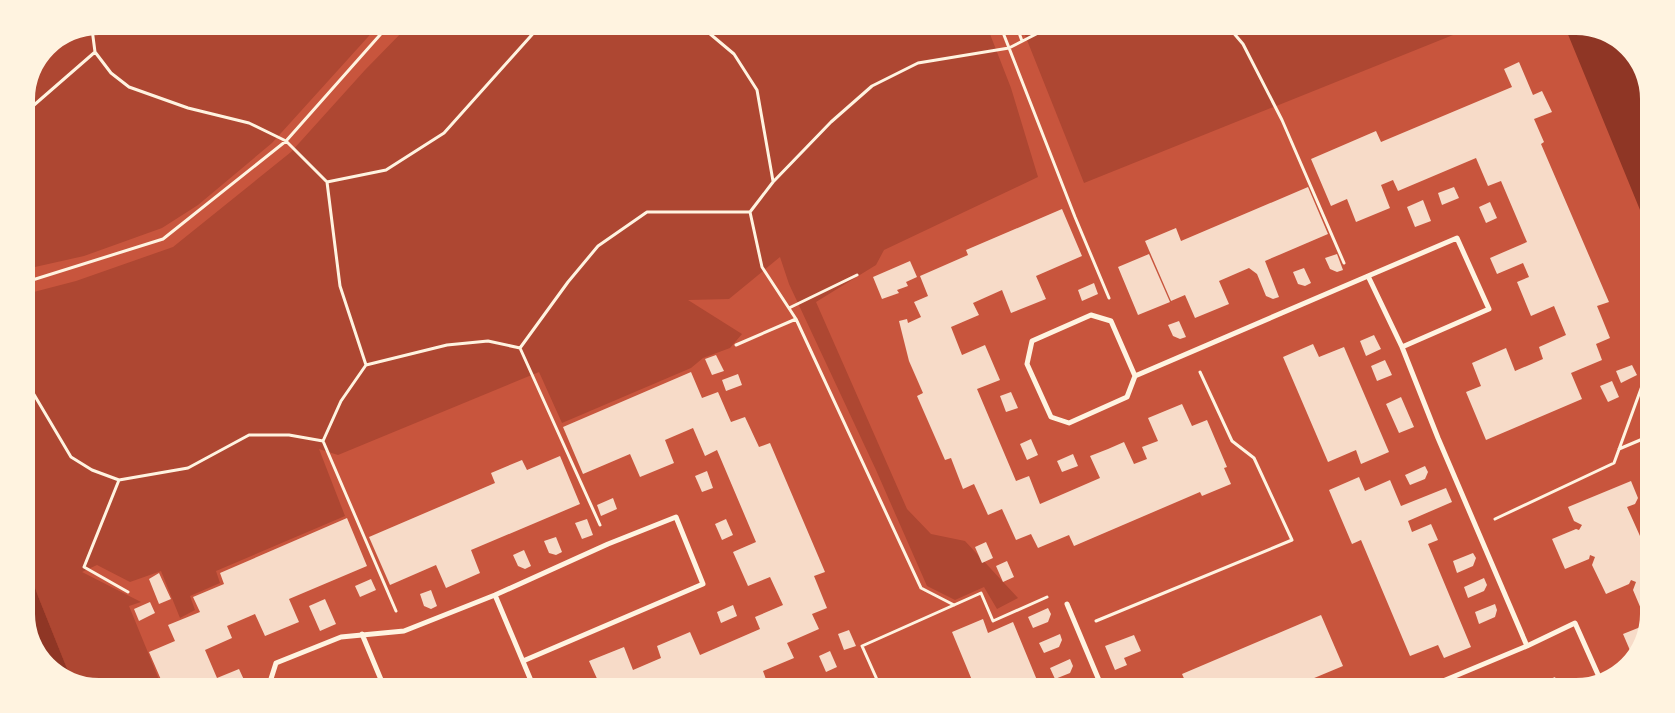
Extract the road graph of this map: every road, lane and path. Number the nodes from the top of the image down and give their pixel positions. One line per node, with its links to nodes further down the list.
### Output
1 (380, 35): 13 (path)
2 (532, 35): 14 (path)
3 (711, 35): 15 (path)
4 (1004, 35): 10 (path)
5 (1020, 35): 9 (path)
6 (1034, 35): 9 (path)
7 (1235, 35): 20 (path)
8 (93, 36): 11 (path)
9 (1022, 41): 10 (path)
10 (1008, 48): 15 (path); 23 (path)
11 (94, 52): 12 (path); 13 (path)
12 (35, 104)
13 (286, 141): 14 (path); 19 (path)
14 (327, 182): 28 (path)
15 (773, 182): 16 (path)
16 (750, 212): 21 (path); 26 (path)
17 (857, 275): 21 (path)
18 (1368, 276): 20 (street); 25 (street); 25 (street)
19 (35, 279)
20 (1353, 283): 27 (street)
21 (789, 308): 22 (path)
22 (796, 319): 24 (path); 41 (path)
23 (1111, 321): 29 (street); 29 (street)
24 (736, 345)
25 (1402, 347): 36 (street)
26 (520, 348): 28 (path); 37 (path)
27 (1191, 353): 29 (street); 42 (path)
28 (366, 365): 33 (path)
29 (1135, 376)
30 (1640, 391): 34 (path)
31 (35, 396): 35 (path)
32 (1640, 440): 34 (path)
33 (323, 441): 35 (path); 43 (path)
34 (1619, 448): 36 (path)
35 (119, 480): 38 (path)
36 (1476, 528): 45 (street)
37 (608, 544): 39 (street); 46 (street)
38 (128, 592)
39 (495, 595): 43 (street); 46 (street)
40 (1067, 604): 41 (path); 42 (street)
41 (954, 605): 51 (path)
42 (1077, 629): 52 (street)
43 (404, 630): 44 (street)
44 (362, 634): 48 (street); 49 (street)
45 (1527, 646): 47 (street); 53 (street)
46 (523, 661): 50 (street)
47 (1597, 674)
48 (271, 678)
49 (380, 678)
50 (530, 678)
51 (876, 678)
52 (1098, 678)
53 (1450, 678)

